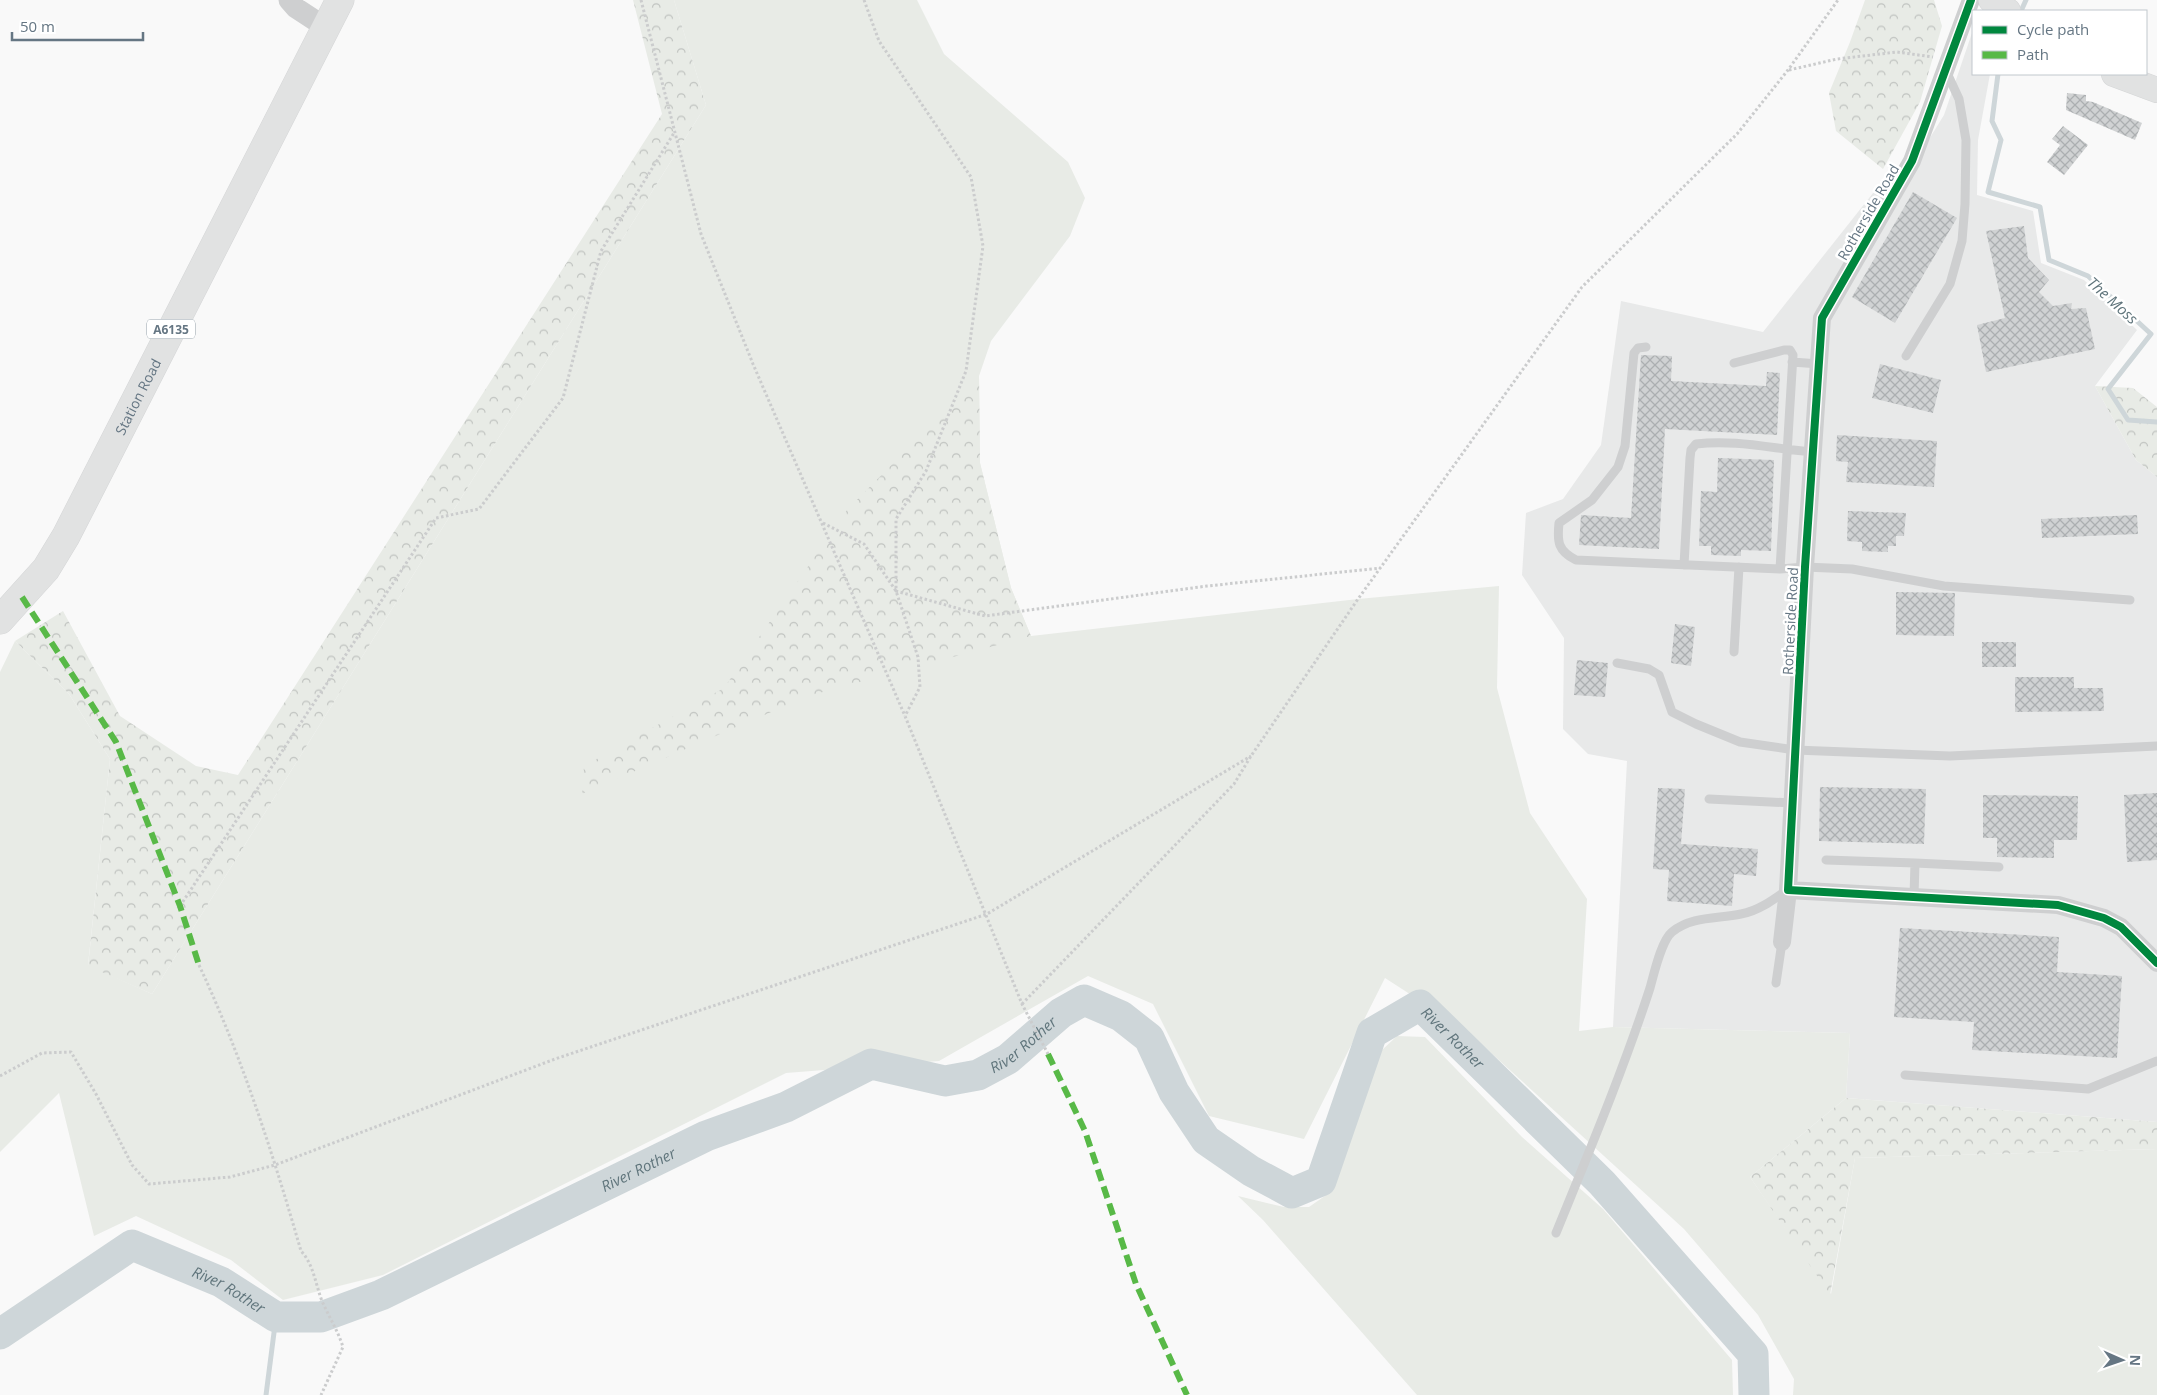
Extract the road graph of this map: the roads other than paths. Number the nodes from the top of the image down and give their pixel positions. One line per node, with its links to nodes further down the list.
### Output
1 (289, 0): 6 (street)
2 (340, 0): 6 (main road, A6135)
3 (1971, 0): 7 (street, Rotherside Road)
4 (1991, 0): 5 (main road)
5 (2006, 10)
6 (325, 27): 22 (main road, Station Road / A6135)
7 (1948, 65): 11 (lane); 14 (street, Rotherside Road)
8 (2117, 75): 9 (main road)
9 (2157, 90)
10 (1646, 347): 17 (lane)
11 (1906, 356)
12 (1792, 362): 13 (lane); 14 (lane); 15 (lane)
13 (1734, 363)
14 (1819, 364): 16 (street, Rotherside Road)
15 (1787, 450): 16 (lane); 17 (lane); 20 (lane)
16 (1813, 452): 19 (street, Rotherside Road)
17 (1684, 565): 18 (lane)
18 (1739, 567): 20 (lane); 23 (lane)
19 (1805, 567): 20 (lane); 21 (lane); 26 (street, Rotherside Road)
20 (1780, 569)
21 (2130, 600)
22 (0, 620)
23 (1734, 652)
24 (1618, 663): 26 (lane)
25 (2157, 746): 26 (lane)
26 (1795, 750): 28 (street, Rotherside Road)
27 (1709, 800): 28 (lane)
28 (1792, 803): 32 (street, Rotherside Road)
29 (1826, 860): 30 (lane)
30 (1915, 864): 31 (lane); 33 (lane)
31 (1998, 867)
32 (1788, 890): 33 (street); 34 (street, Rotherside Road); 39 (lane)
33 (1914, 896): 35 (street)
34 (1782, 942): 36 (lane)
35 (2157, 963)
36 (1776, 983)
37 (2157, 1061): 38 (lane)
38 (1906, 1075)
39 (1556, 1232)

